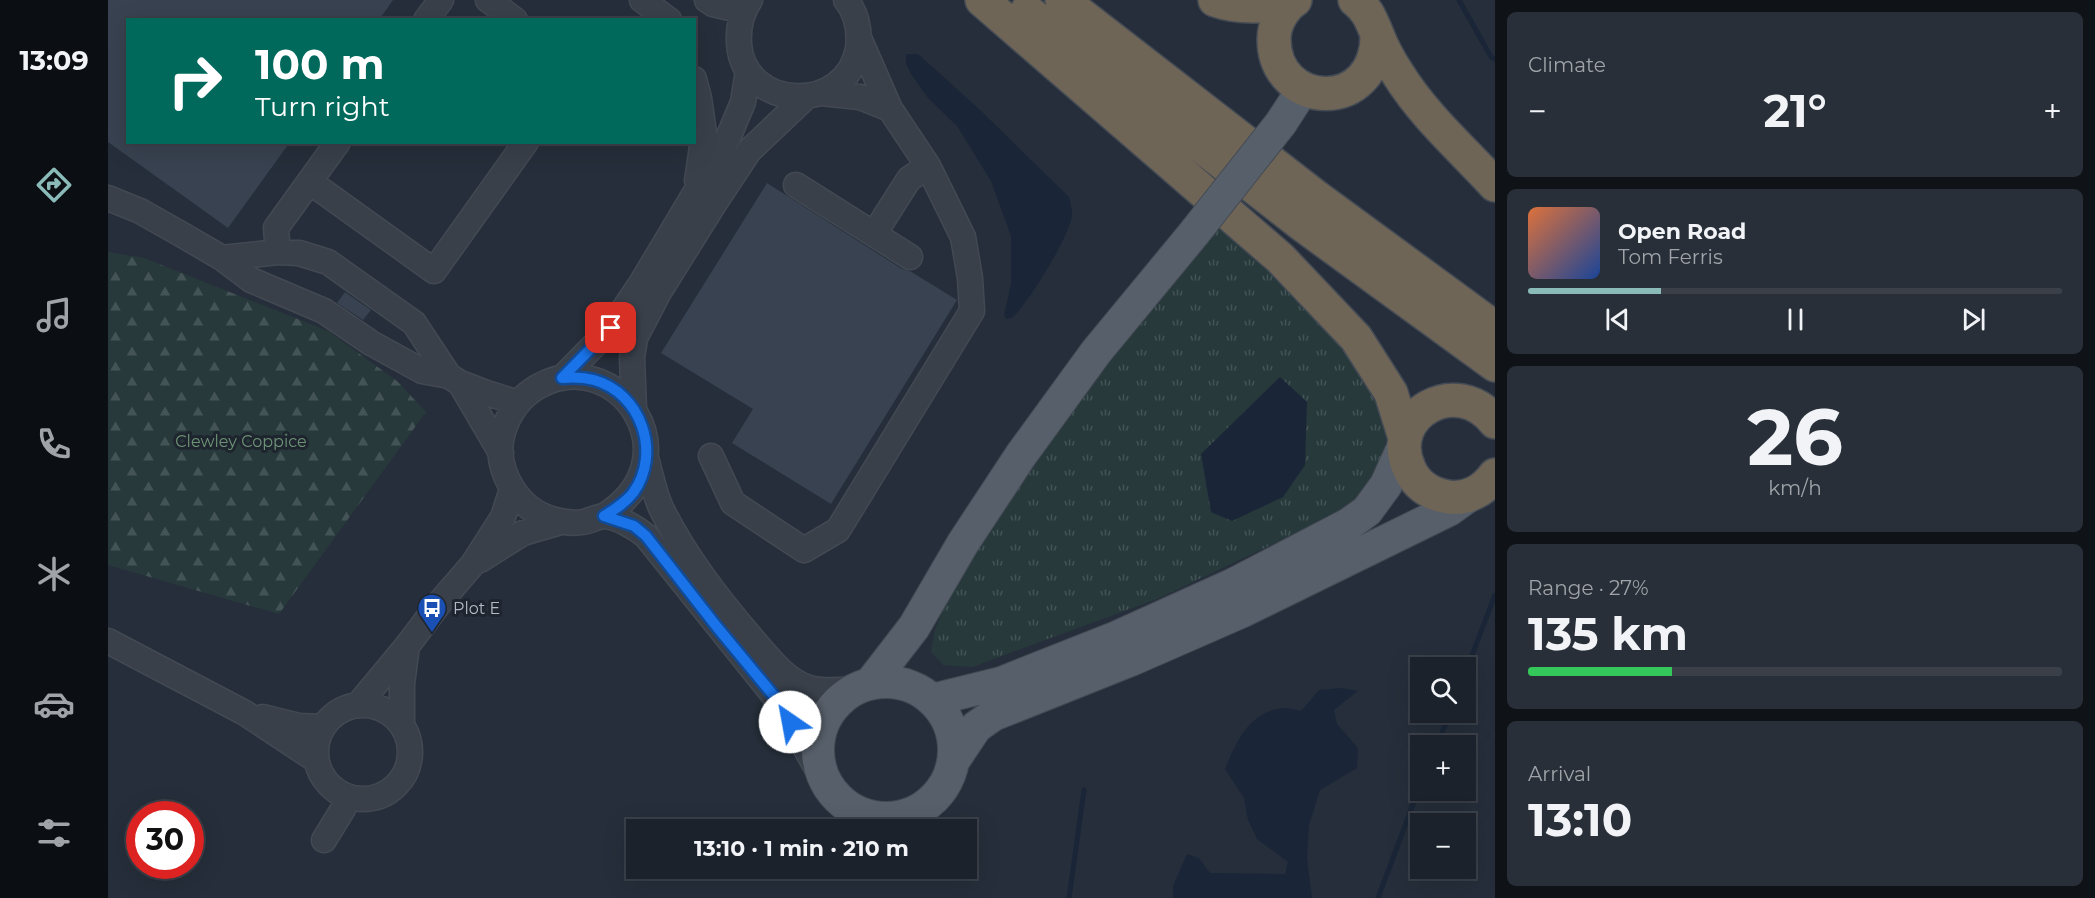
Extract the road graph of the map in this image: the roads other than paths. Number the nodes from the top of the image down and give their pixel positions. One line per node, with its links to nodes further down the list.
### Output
1 (441, 0): 13 (street)
2 (488, 0): 14 (street)
3 (642, 0): 15 (street)
4 (707, 0): 12 (street)
5 (846, 0): 17 (street)
6 (982, 0): 42 (highway)
7 (1013, 0): 36 (highway)
8 (1062, 0): 35 (highway)
9 (1215, 0): 11 (highway)
10 (1355, 0): 16 (highway)
11 (1293, 2): 20 (highway)
12 (746, 4): 18 (street)
13 (428, 18)
14 (512, 18)
15 (666, 18)
16 (1377, 34): 20 (highway); 28 (highway)
17 (859, 38): 21 (street); 22 (street)
18 (748, 71): 21 (street); 29 (street)
19 (696, 87): 29 (street)
20 (1303, 88): 51 (main road, bridge)
21 (813, 95): 22 (street); 40 (street)
22 (890, 109): 25 (street)
23 (337, 144): 26 (street)
24 (525, 144): 26 (street)
25 (928, 166): 31 (street); 44 (street)
26 (309, 182): 32 (street)
27 (796, 185): 31 (street)
28 (1495, 185)
29 (696, 192): 37 (street)
30 (108, 198): 34 (street)
31 (874, 234): 33 (street)
32 (278, 252): 34 (street); 38 (street)
33 (910, 257)
34 (222, 258): 38 (street)
35 (1495, 328)
36 (1495, 365)
37 (562, 378): 39 (street); 40 (street)
38 (455, 379): 39 (street); 43 (street)
39 (518, 403): 43 (street)
40 (634, 409): 45 (street)
41 (1495, 422): 42 (highway)
42 (1405, 441): 46 (highway); 55 (main road)
43 (501, 453): 47 (street)
44 (711, 456)
45 (646, 458): 48 (street); 54 (street)
46 (1484, 488): 61 (main road)
47 (512, 489): 49 (street); 50 (street)
48 (604, 516): 49 (street); 62 (street)
49 (561, 522): 50 (street)
50 (473, 564): 53 (street)
51 (914, 627): 54 (main road); 55 (main road)
52 (108, 641): 57 (street)
53 (407, 646): 56 (street); 58 (street)
54 (862, 687): 55 (main road); 62 (main road)
55 (926, 696): 61 (main road)
56 (358, 705): 58 (street); 59 (street)
57 (245, 713): 59 (street); 60 (street)
58 (402, 725): 63 (street)
59 (322, 727): 60 (street)
60 (316, 760): 63 (street)
61 (954, 760): 62 (main road)
62 (824, 779)
63 (347, 797): 64 (street)
64 (324, 840)

